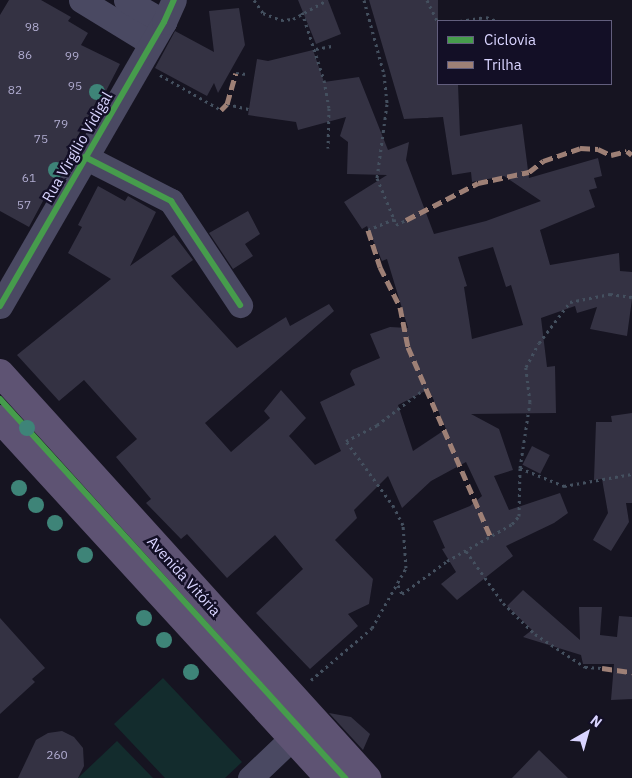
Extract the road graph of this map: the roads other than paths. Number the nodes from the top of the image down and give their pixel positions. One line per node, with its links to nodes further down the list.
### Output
1 (81, 0): 4 (street)
2 (126, 0): 3 (street, Rua Virgílio Vidigal)
3 (169, 11): 4 (street, Rua Virgílio Vidigal)
4 (146, 53): 5 (street, Rua Virgílio Vidigal)
5 (85, 157): 6 (street); 7 (street, Rua Virgílio Vidigal)
6 (240, 305)
7 (0, 306)
8 (0, 373): 13 (main road, Avenida Vitória)
9 (0, 419): 10 (main road, Avenida Vitória)
10 (292, 738): 11 (street); 12 (main road, Avenida Vitória)
11 (250, 778)
12 (329, 778)
13 (368, 778)

